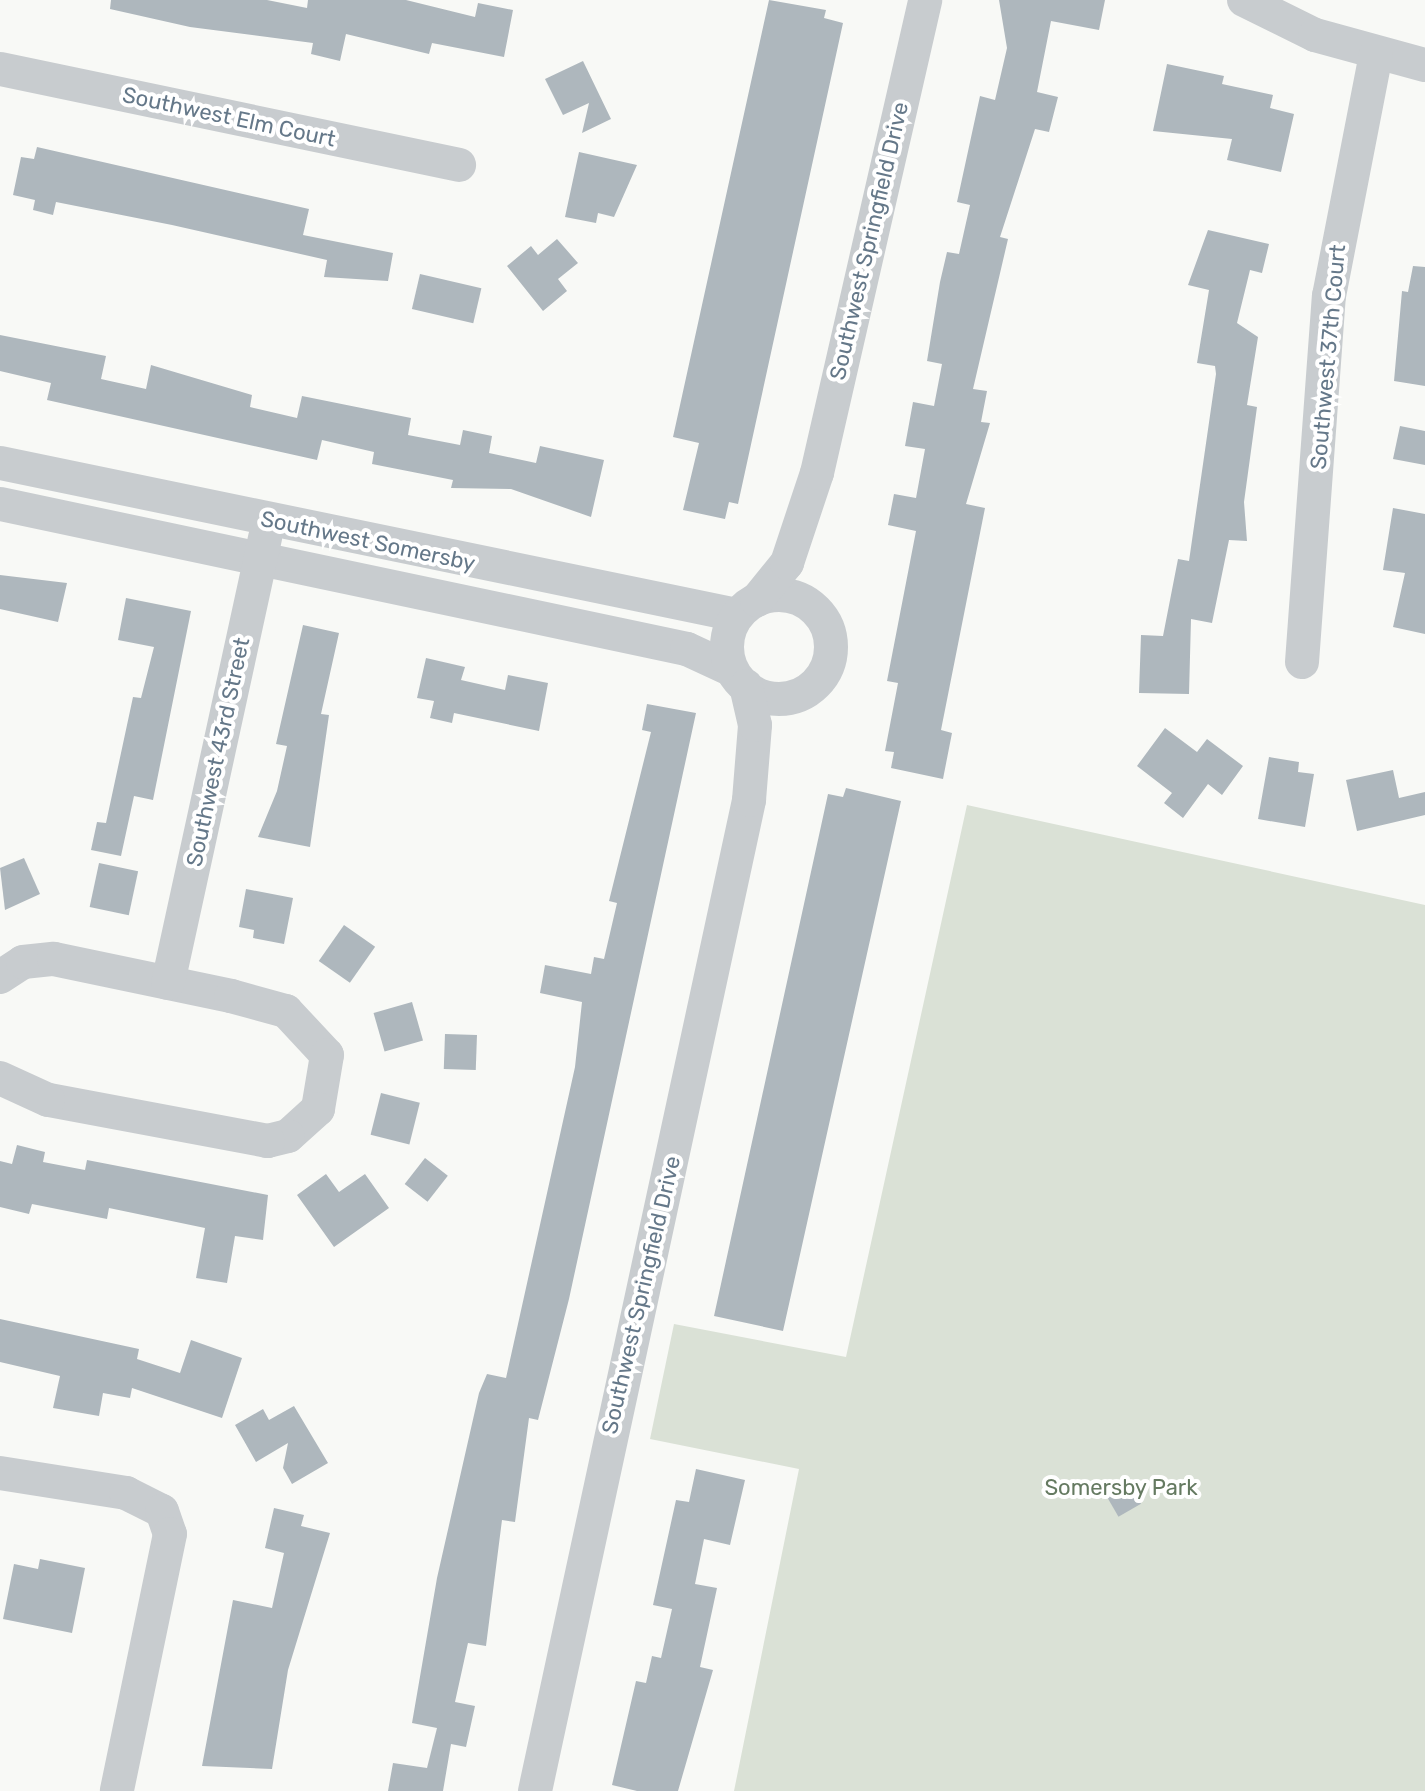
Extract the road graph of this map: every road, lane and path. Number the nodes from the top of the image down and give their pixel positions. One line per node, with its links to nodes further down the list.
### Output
1 (1244, 0): 3 (street)
2 (923, 3): 8 (street, Southwest Springfield Drive)
3 (1376, 55): 4 (street); 14 (street, Southwest 37th Court)
4 (1425, 65)
5 (0, 69): 6 (street, Southwest Elm Court)
6 (459, 165)
7 (0, 463): 10 (street, Southwest Somersby)
8 (817, 473): 12 (street, Southwest Springfield Drive); 13 (street, Southwest Springfield Drive)
9 (0, 504): 11 (street, Southwest Somersby)
10 (268, 521): 11 (street, Southwest 43rd Street); 13 (street, Southwest Somersby)
11 (260, 559): 15 (street, Southwest Somersby); 19 (street, Southwest 43rd Street)
12 (812, 606): 13 (street); 16 (street)
13 (747, 607): 15 (street)
14 (1302, 662)
15 (738, 677): 16 (street); 17 (street, Southwest Springfield Drive)
16 (797, 698): 17 (street, Southwest Springfield Drive)
17 (749, 800): 23 (street, Southwest Springfield Drive)
18 (0, 977): 19 (street)
19 (168, 983): 20 (street)
20 (0, 1078)
21 (0, 1473): 22 (street)
22 (117, 1791)
23 (535, 1791)

